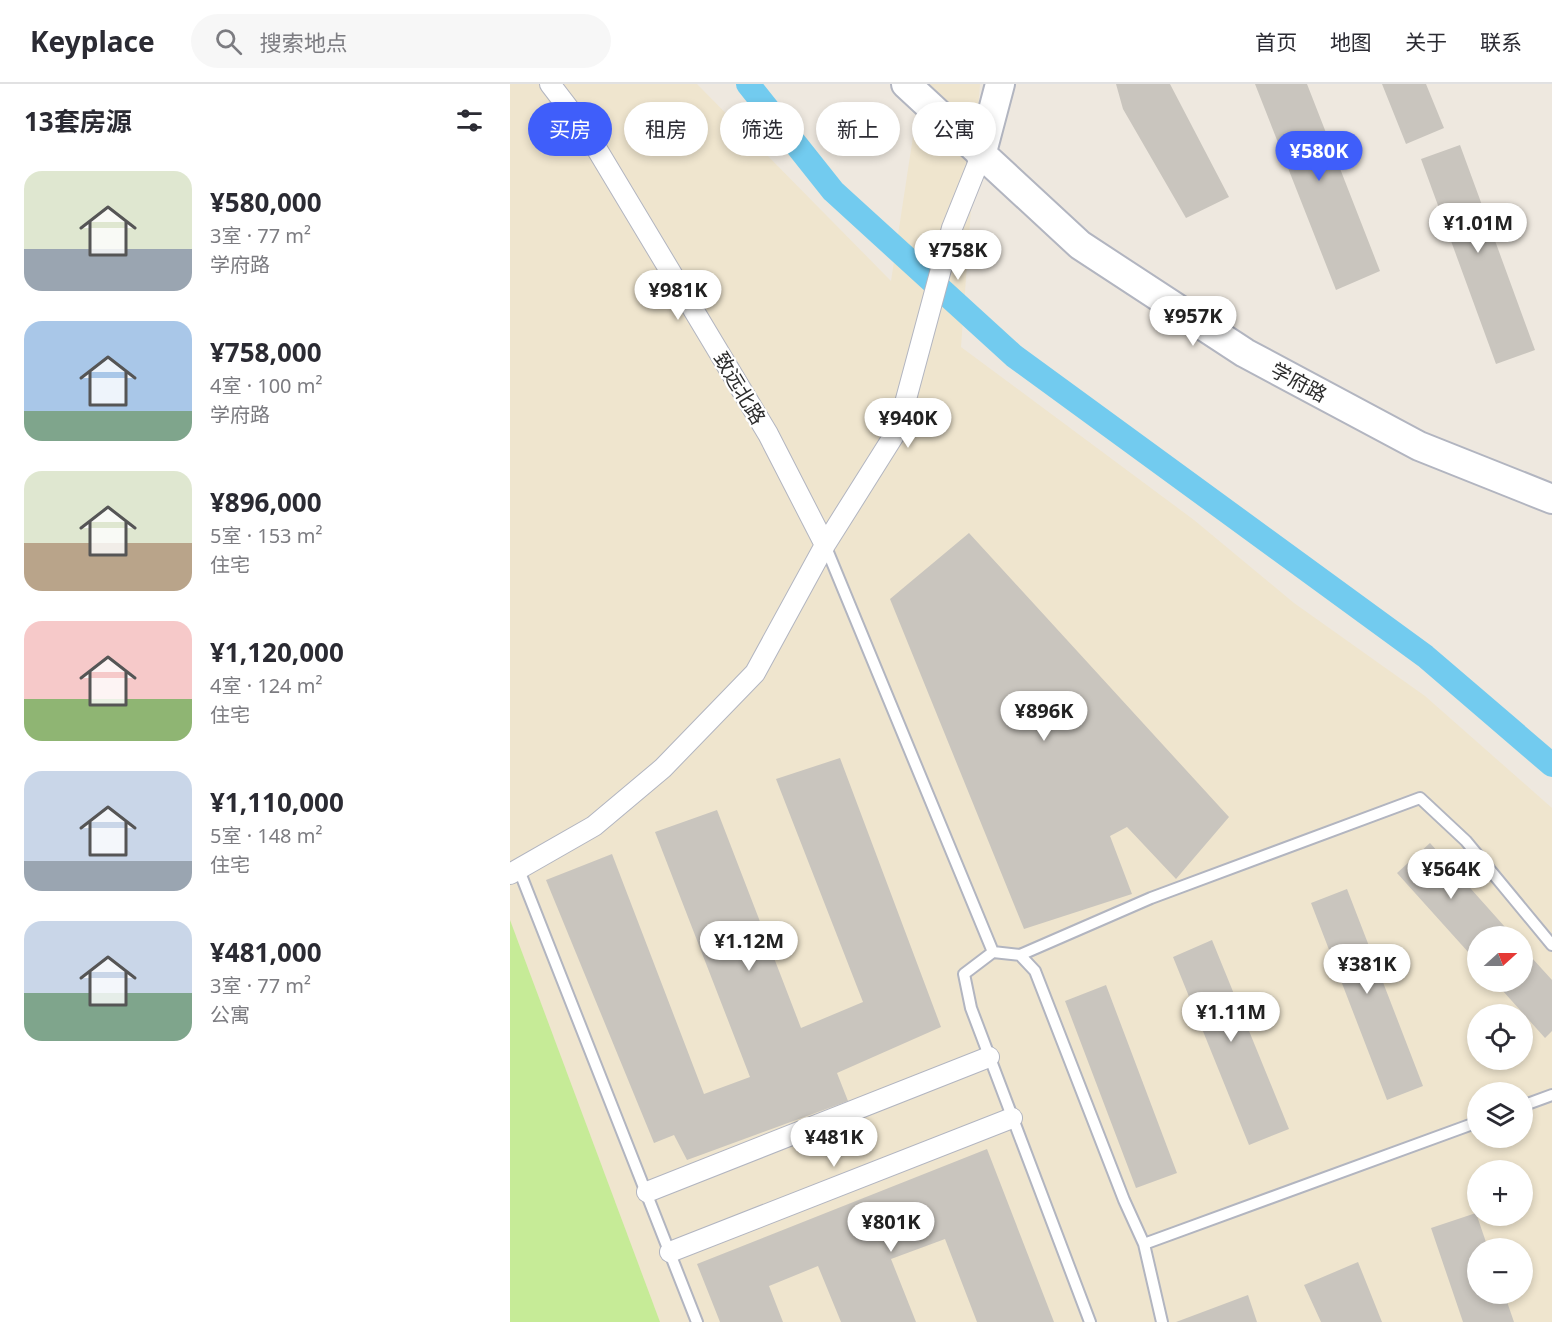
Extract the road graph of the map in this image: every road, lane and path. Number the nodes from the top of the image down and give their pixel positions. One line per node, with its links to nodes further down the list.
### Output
1 (550, 84): 8 (street, 致远北路)
2 (906, 84): 4 (street, 学府路)
3 (1000, 84): 5 (street)
4 (925, 102)
5 (995, 102)
6 (981, 156): 7 (street, 学府路); 8 (street)
7 (1552, 500)
8 (825, 545): 9 (street); 11 (lane)
9 (515, 872): 18 (lane)
10 (1552, 945): 12 (lane)
11 (993, 952): 12 (lane); 13 (lane)
12 (1020, 955): 19 (lane)
13 (989, 1057): 16 (lane); 18 (street)
14 (1552, 1095): 15 (lane)
15 (1533, 1102)
16 (1012, 1118): 20 (street); 22 (lane)
17 (1467, 1126): 19 (lane)
18 (647, 1192): 20 (lane)
19 (1144, 1244): 23 (lane)
20 (670, 1252): 21 (lane)
21 (697, 1322)
22 (1090, 1322)
23 (1162, 1322)

